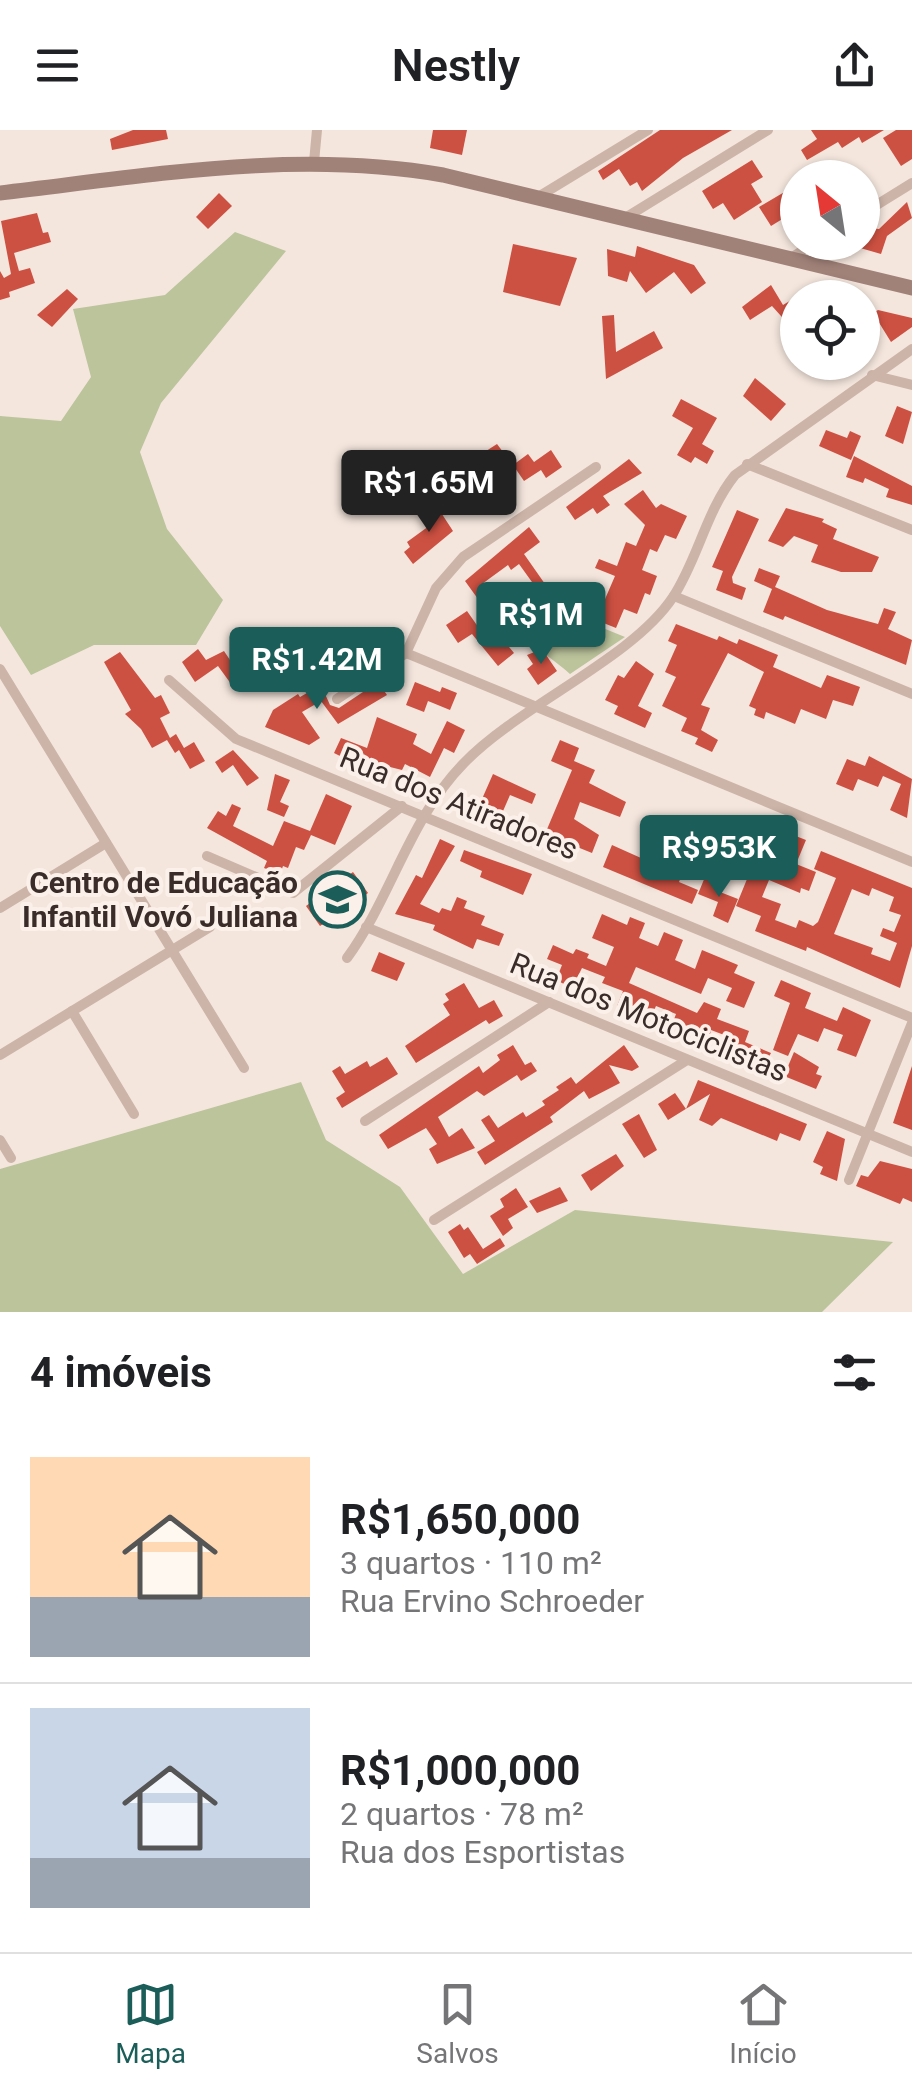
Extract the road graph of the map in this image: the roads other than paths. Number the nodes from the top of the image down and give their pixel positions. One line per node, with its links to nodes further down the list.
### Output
1 (317, 130): 4 (street)
2 (648, 130): 7 (street)
3 (768, 130): 9 (street)
4 (314, 162): 6 (main road); 7 (main road)
5 (912, 183): 8 (street)
6 (0, 193)
7 (538, 197): 9 (main road)
8 (880, 203)
9 (625, 218): 10 (main road)
10 (780, 256)
11 (798, 260): 12 (main road)
12 (912, 288)
13 (912, 348): 14 (street)
14 (880, 370)
15 (880, 377): 17 (street)
16 (865, 380): 18 (street)
17 (912, 384)
18 (747, 464): 20 (street); 21 (street)
19 (596, 467): 22 (street)
20 (912, 530)
21 (674, 596): 25 (street); 27 (street)
22 (406, 653): 26 (street); 27 (street)
23 (0, 669): 30 (street)
24 (168, 680): 28 (street, Rua dos Atiradores)
25 (912, 694)
26 (337, 698)
27 (534, 706): 29 (street); 32 (street)
28 (402, 806): 29 (street, Rua dos Atiradores); 31 (street)
29 (422, 814): 35 (street); 40 (street, Rua dos Atiradores)
30 (106, 843): 33 (street); 36 (street)
31 (207, 856)
32 (912, 862)
33 (0, 908)
34 (210, 927): 36 (street)
35 (366, 927): 37 (street); 38 (street, Rua dos Motociclistas)
36 (172, 950): 39 (street); 43 (street)
37 (346, 958)
38 (548, 1002): 42 (street, Rua dos Motociclistas); 45 (street)
39 (72, 1011): 41 (street); 44 (street)
40 (912, 1021): 46 (street)
41 (0, 1055)
42 (688, 1060): 46 (street, Rua dos Motociclistas); 51 (street)
43 (244, 1068)
44 (134, 1114)
45 (364, 1121)
46 (868, 1134): 48 (street, Rua dos Motociclistas); 50 (street)
47 (0, 1140): 49 (street)
48 (912, 1152)
49 (10, 1158)
50 (849, 1180)
51 (434, 1220)

